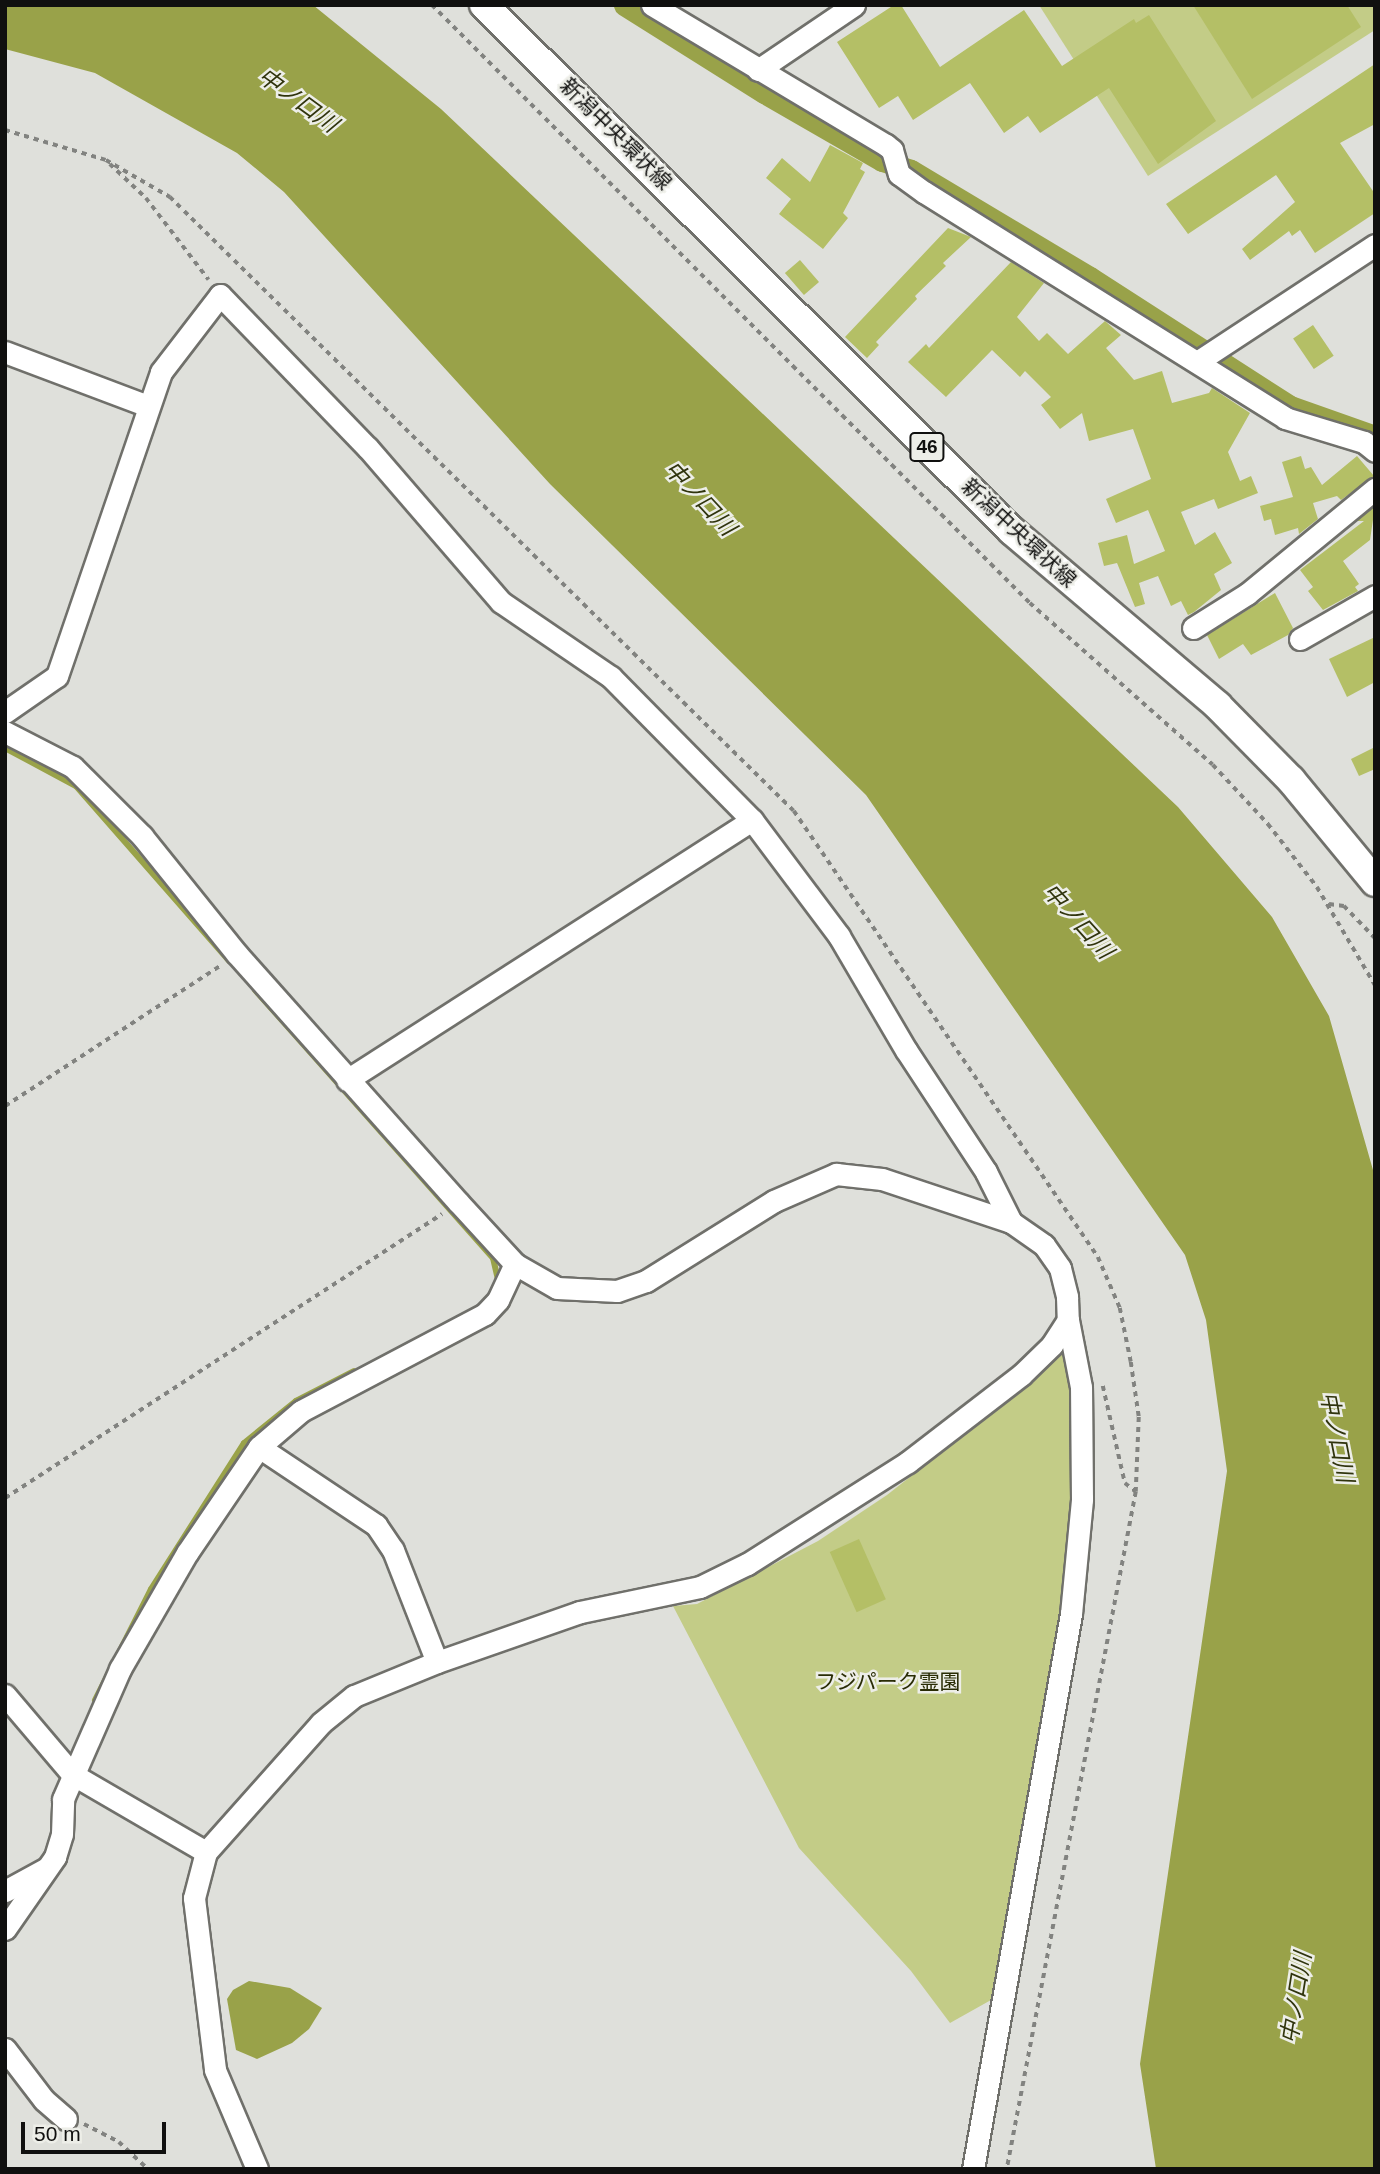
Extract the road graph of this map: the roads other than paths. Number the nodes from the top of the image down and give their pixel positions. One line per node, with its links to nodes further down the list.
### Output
1 (484, 5): 17 (main road, 新潟中央環状線 / 46)
2 (652, 5): 4 (street)
3 (854, 5): 4 (street)
4 (758, 70): 7 (street)
5 (1375, 245): 7 (street)
6 (5, 352): 8 (street)
7 (1197, 362): 9 (street)
8 (148, 406): 14 (street); 16 (street)
9 (1375, 451)
10 (1375, 489): 12 (street)
11 (1375, 596): 13 (street)
12 (1193, 628)
13 (1300, 639)
14 (5, 712)
15 (5, 732): 18 (street)
16 (752, 820): 18 (street); 19 (street)
17 (1375, 882)
18 (347, 1080): 20 (street)
19 (1011, 1222): 20 (street); 21 (street)
20 (514, 1264): 22 (street)
21 (1068, 1320): 23 (street); 33 (street)
22 (259, 1447): 23 (street); 25 (street)
23 (437, 1662): 26 (street)
24 (5, 1695): 25 (street)
25 (72, 1774): 26 (street); 27 (street)
26 (206, 1852): 32 (street)
27 (45, 1869): 28 (street); 29 (street)
28 (5, 1891)
29 (5, 1929)
30 (5, 2049): 31 (street)
31 (66, 2119)
32 (257, 2169)
33 (973, 2169)

